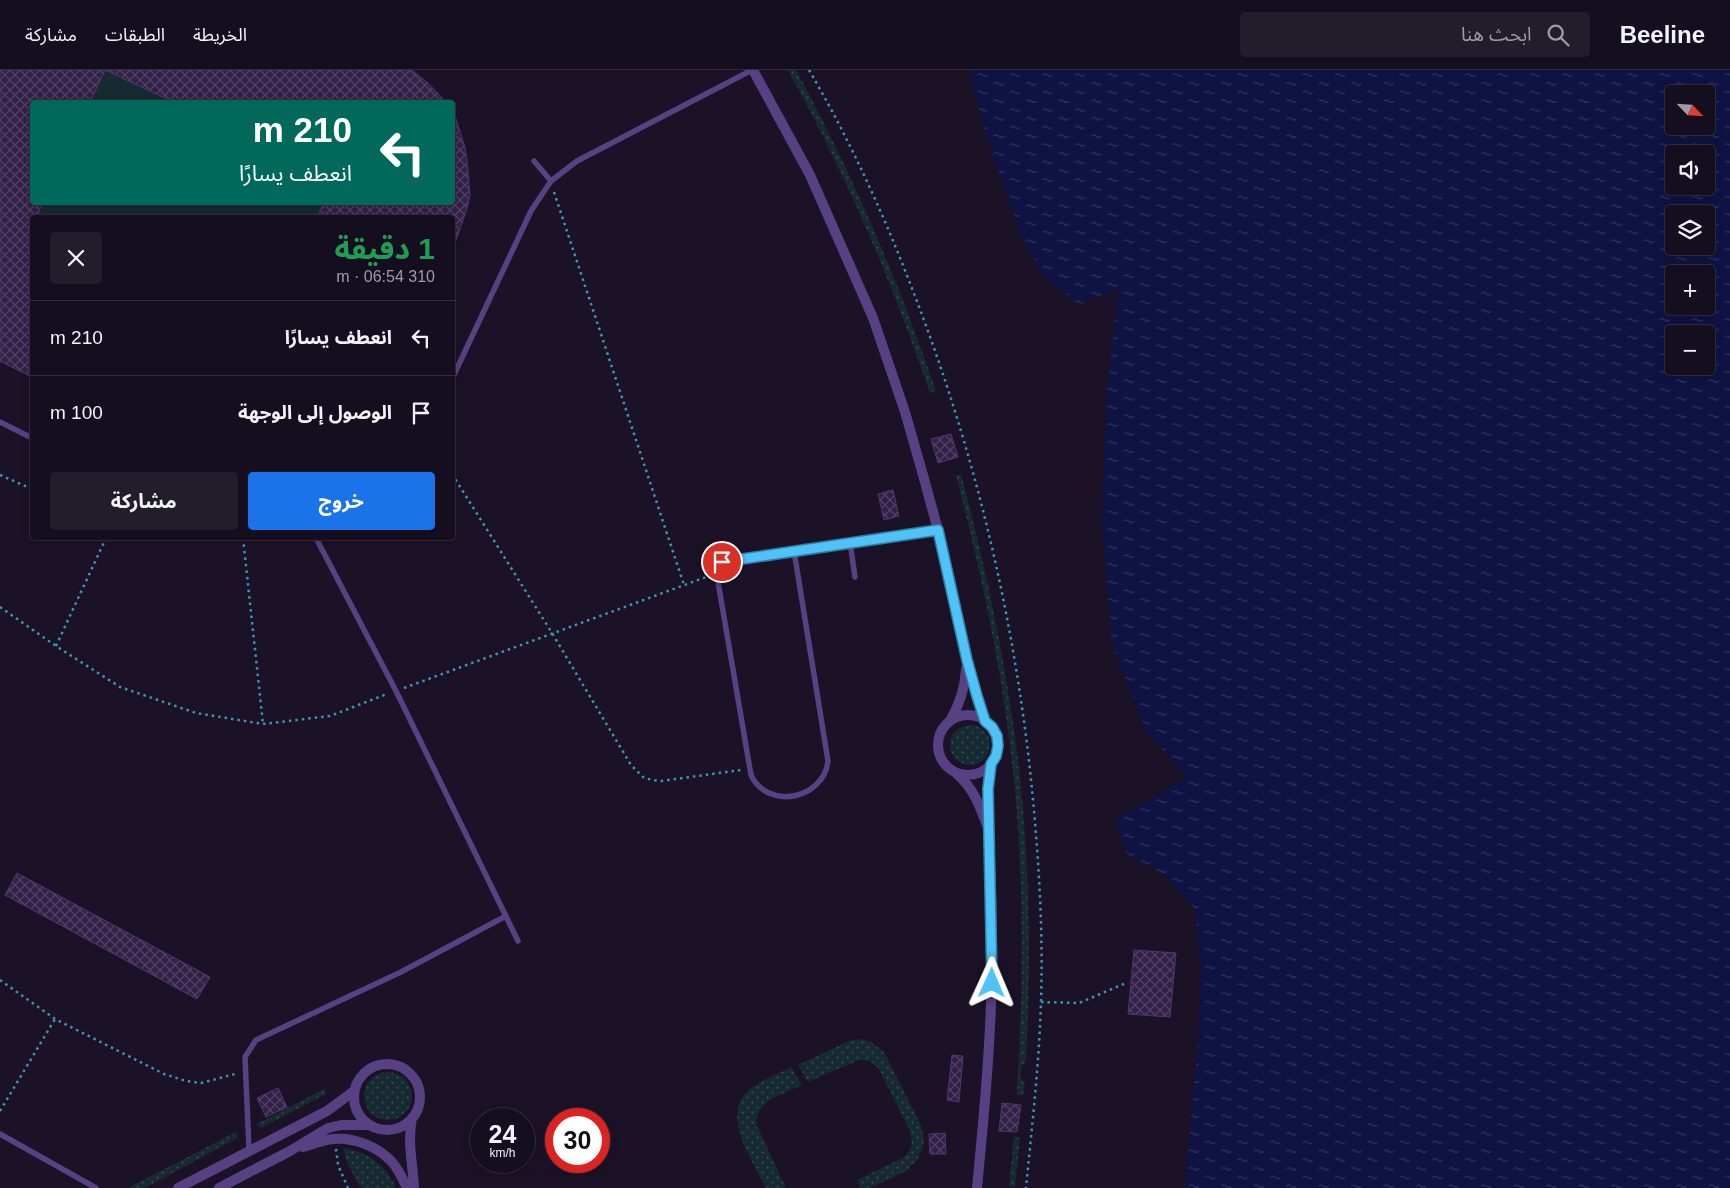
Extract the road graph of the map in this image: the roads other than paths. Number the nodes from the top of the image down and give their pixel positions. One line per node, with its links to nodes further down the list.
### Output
1 (753, 70): 3 (lane); 7 (street)
2 (534, 161): 3 (lane)
3 (551, 181): 4 (lane)
4 (455, 373)
5 (0, 422): 6 (lane)
6 (30, 437)
7 (938, 530): 9 (lane); 12 (street)
8 (317, 540): 18 (lane)
9 (850, 542): 10 (lane); 11 (lane)
10 (794, 551): 10 (lane)
11 (855, 577)
12 (967, 660): 13 (street); 14 (street)
13 (985, 721): 14 (street); 15 (street)
14 (949, 722): 16 (street)
15 (991, 764): 16 (street); 17 (street)
16 (954, 772): 17 (street)
17 (988, 831): 31 (street)
18 (506, 916): 19 (lane); 24 (lane)
19 (518, 941)
20 (354, 1091): 21 (street); 22 (street); 24 (street)
21 (412, 1118): 22 (street); 30 (street)
22 (368, 1125): 25 (street)
23 (0, 1134): 26 (lane)
24 (249, 1150): 27 (street)
25 (290, 1151): 28 (street); 29 (street)
26 (96, 1188)
27 (178, 1188)
28 (219, 1188)
29 (407, 1188)
30 (414, 1188)
31 (978, 1188)

